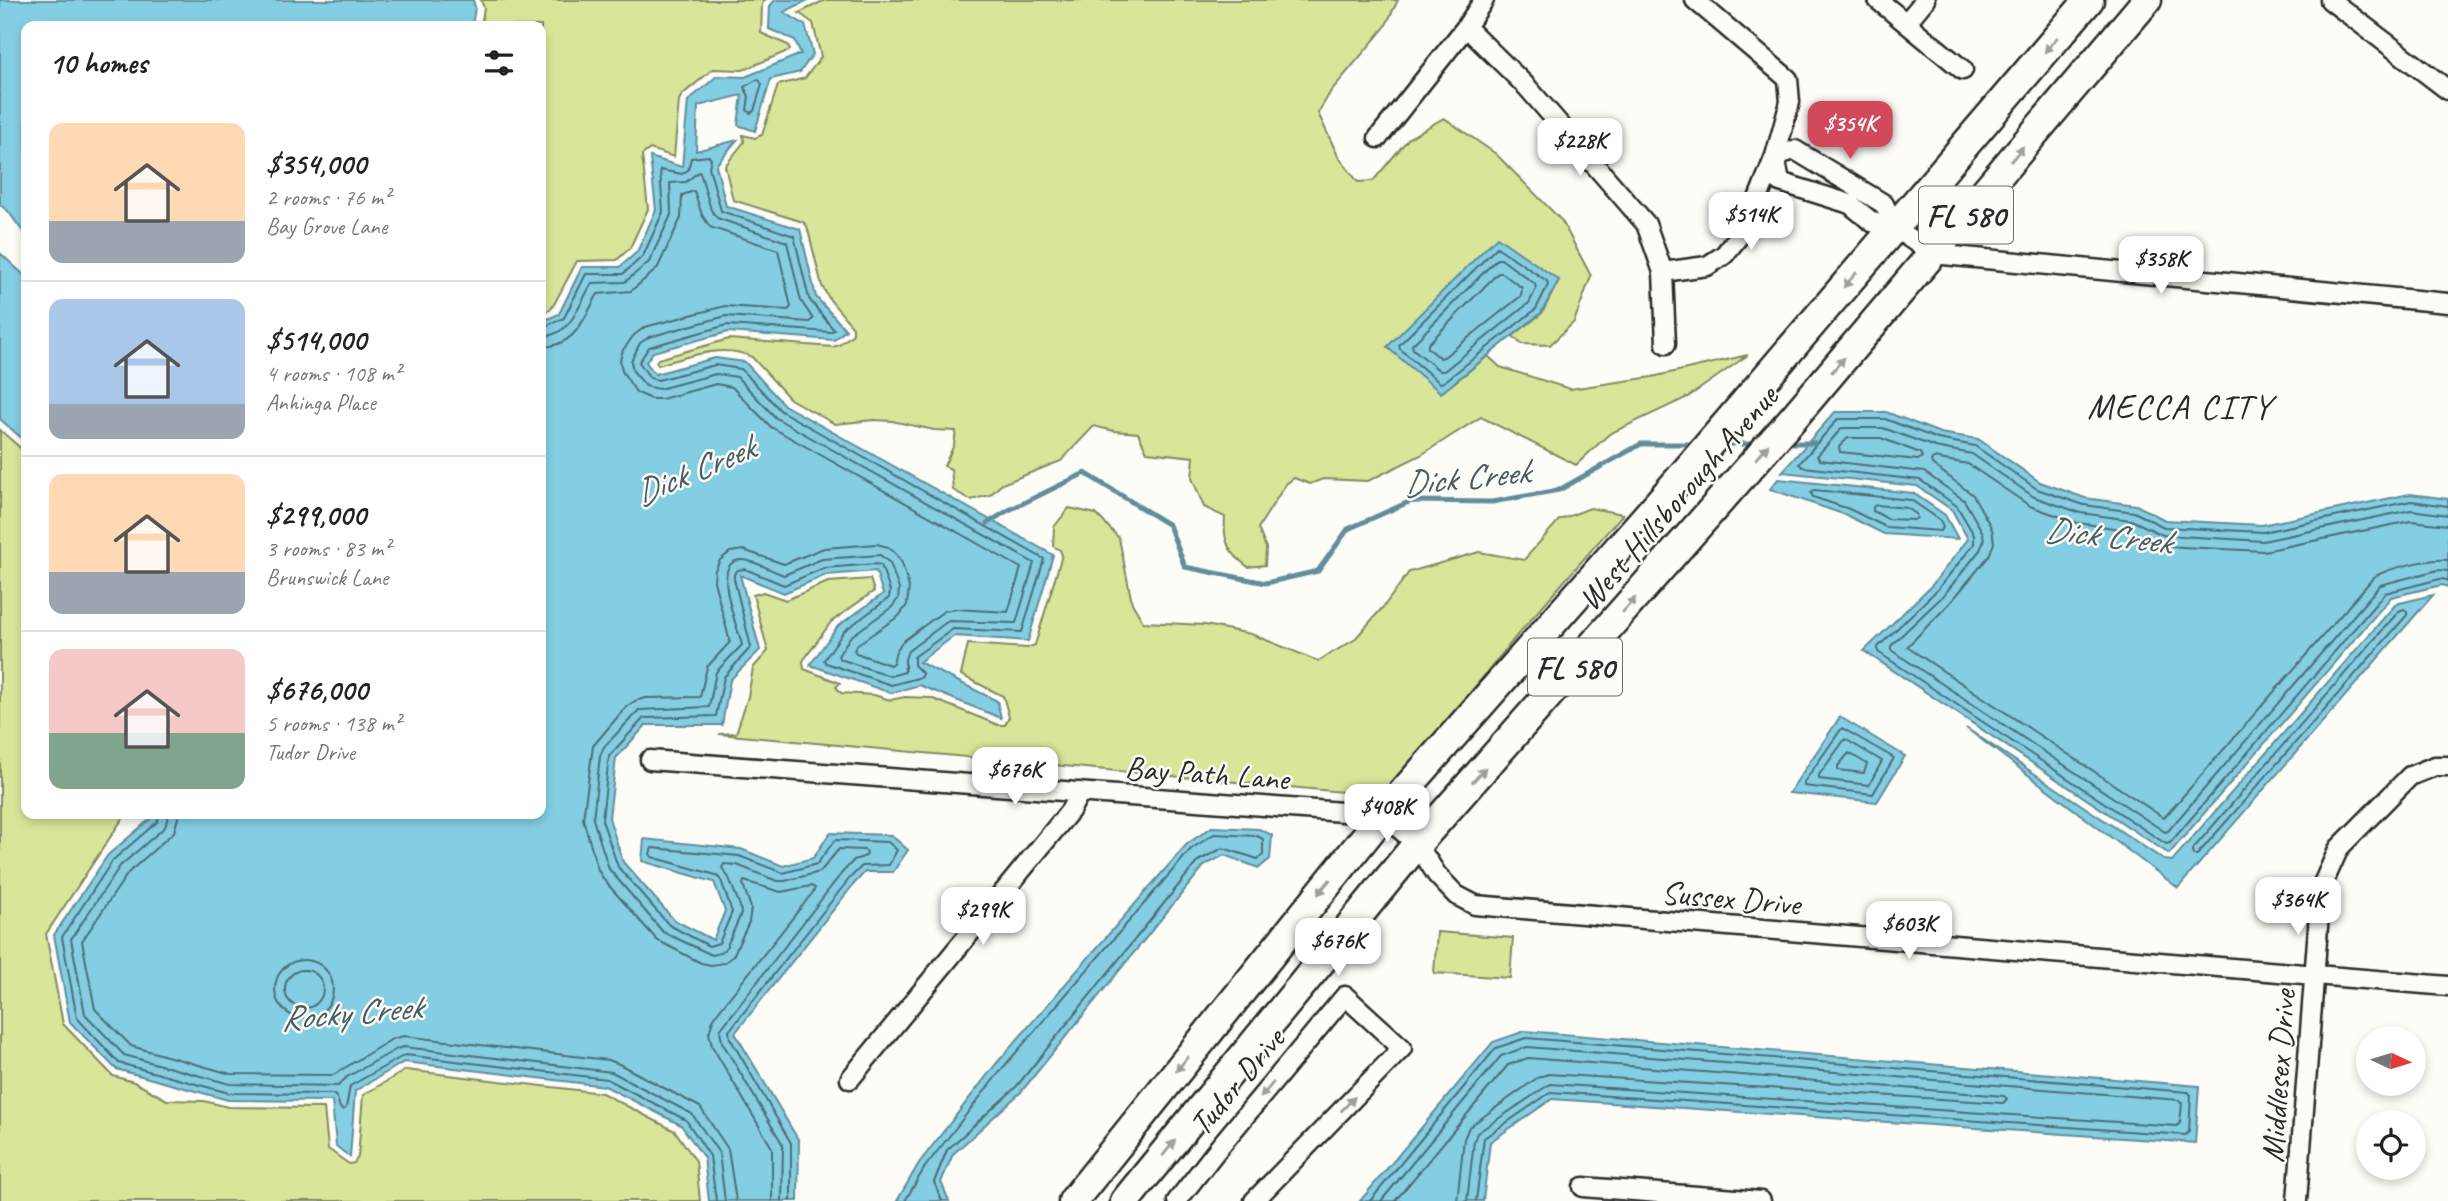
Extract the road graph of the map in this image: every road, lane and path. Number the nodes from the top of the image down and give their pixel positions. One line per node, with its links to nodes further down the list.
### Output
1 (1484, 0): 9 (street)
2 (1695, 0): 13 (street)
3 (1878, 0): 8 (street)
4 (1925, 0): 8 (street)
5 (2089, 0): 16 (main road, West Hillsborough Avenue / FL 580, one-way to 16)
6 (2147, 0): 17 (main road, West Hillsborough Avenue / FL 580, one-way to 6)
7 (2330, 0): 11 (street)
8 (1906, 23): 10 (street)
9 (1466, 27): 12 (street); 18 (street)
10 (1963, 69)
11 (2448, 90)
12 (1378, 138)
13 (1775, 156): 14 (street); 15 (street); 18 (street)
14 (1817, 163): 15 (street); 16 (street)
15 (1804, 189): 16 (street)
16 (1895, 228): 17 (street); 24 (main road, West Hillsborough Avenue / FL 580, one-way to 24)
17 (1933, 254): 19 (street); 25 (main road, West Hillsborough Avenue / FL 580, one-way to 17)
18 (1663, 272): 20 (street)
19 (2448, 303)
20 (1666, 344)
21 (650, 760): 23 (street, Bay Path Lane)
22 (2448, 766): 26 (street, Middlesex Drive)
23 (1080, 792): 24 (street, Bay Path Lane); 28 (street)
24 (1383, 815): 25 (street, Sussex Drive); 30 (main road, West Hillsborough Avenue / FL 580, one-way to 30)
25 (1417, 845): 26 (street, Sussex Drive); 31 (main road, West Hillsborough Avenue / FL 580, one-way to 25)
26 (2314, 976): 27 (street, Sussex Drive); 35 (street, Middlesex Drive)
27 (2448, 986)
28 (850, 1079)
29 (1583, 1187): 34 (street)
30 (1073, 1201)
31 (1125, 1201)
32 (1177, 1201): 33 (street, Tudor Drive, one-way to 32)
33 (1254, 1201)
34 (1762, 1201)
35 (2297, 1201)

